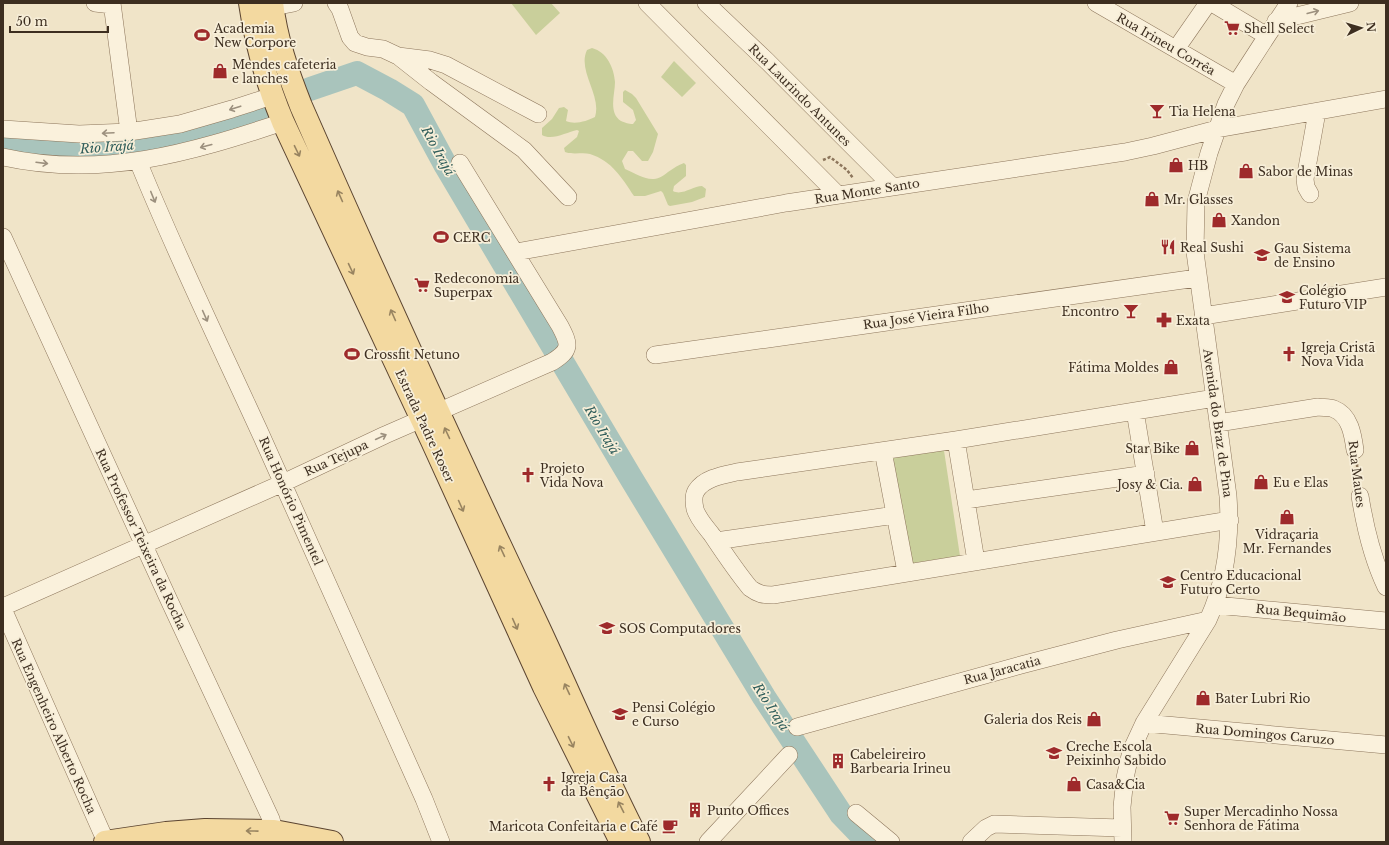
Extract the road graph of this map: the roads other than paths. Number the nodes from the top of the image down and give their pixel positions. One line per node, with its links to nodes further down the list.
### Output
1 (250, 3): 17 (main road, Estrada Padre Roser)
2 (336, 3): 15 (street)
3 (647, 3): 30 (street)
4 (706, 3): 28 (street, Rua Laurindo Antunes)
5 (1096, 3): 14 (street, Rua Irineu Corrêa)
6 (1208, 3): 14 (street)
7 (1212, 3): 13 (street)
8 (1350, 3): 12 (street, one-way to 8)
9 (106, 4): 24 (street)
10 (280, 4): 40 (main road, Estrada Padre Roser, one-way to 10)
11 (1286, 4): 12 (street, Avenida do Braz de Pina)
12 (1276, 21): 13 (street, Avenida do Braz de Pina)
13 (1267, 36): 16 (street, Avenida do Braz de Pina)
14 (1176, 49): 16 (street, Rua Irineu Corrêa)
15 (398, 56): 20 (street); 31 (street)
16 (1236, 84): 23 (street, Avenida do Braz de Pina)
17 (272, 96): 21 (main road, Estrada Padre Roser); 24 (street, one-way to 24)
18 (1386, 99): 19 (street, Rua Monte Santo)
19 (1317, 112): 23 (street, Rua Monte Santo); 29 (street)
20 (538, 114)
21 (283, 122): 26 (street, one-way to 26); 40 (main road, Estrada Padre Roser, one-way to 40)
22 (3, 129): 24 (street, one-way to 22)
23 (1217, 129): 28 (street, Rua Monte Santo); 34 (street, Avenida do Braz de Pina)
24 (129, 132)
25 (3, 157): 26 (street, one-way to 26)
26 (138, 161): 46 (street, Rua Honório Pimentel, one-way to 46)
27 (460, 163): 33 (street, Rua Tejupa)
28 (893, 187): 30 (street, Rua Monte Santo)
29 (1310, 194)
30 (838, 195): 33 (street, Rua Monte Santo)
31 (568, 197)
32 (3, 237): 53 (street, Rua Professor Teixeira da Rocha)
33 (516, 252): 40 (street, Rua Tejupa)
34 (1197, 278): 36 (street, Avenida do Braz de Pina); 37 (street, Rua José Vieira Filho)
35 (1386, 287): 36 (street)
36 (1202, 316): 38 (street, Avenida do Braz de Pina)
37 (655, 355)
38 (1215, 398): 39 (street); 41 (street, Avenida do Braz de Pina)
39 (1135, 411): 42 (street); 45 (street)
40 (430, 416): 46 (street, Rua Tejupa, one-way to 40); 70 (main road, Estrada Padre Roser, one-way to 70); 71 (main road, Estrada Padre Roser, one-way to 40)
41 (1218, 423): 43 (street, Rua Maues); 50 (street, Avenida do Braz de Pina)
42 (956, 440): 44 (street); 48 (street)
43 (1355, 450)
44 (883, 451): 49 (street); 52 (street)
45 (1146, 474): 48 (street); 51 (street)
46 (283, 483): 53 (street, Rua Tejupa); 69 (street, Rua Honório Pimentel)
47 (1360, 496): 56 (street, Rua Maues)
48 (966, 500): 54 (street)
49 (895, 514): 52 (street); 55 (street)
50 (1230, 520): 51 (street); 58 (street, Avenida do Braz de Pina)
51 (1155, 532): 54 (street)
52 (716, 541): 55 (street)
53 (144, 545): 57 (street, Rua Tejupa); 66 (street, Rua Professor Teixeira da Rocha)
54 (976, 561): 55 (street)
55 (906, 572)
56 (1386, 587)
57 (3, 608): 67 (street, Rua Engenheiro Alberto Rocha)
58 (1212, 612): 59 (street, Rua Bequimão); 60 (street, Avenida do Braz de Pina); 61 (street, Rua Jaracatia)
59 (1386, 621)
60 (1144, 723): 62 (street, Rua Domingos Caruzo); 65 (street, Avenida do Braz de Pina)
61 (797, 727)
62 (1386, 745)
63 (789, 755): 72 (street)
64 (856, 813): 73 (street)
65 (1123, 835): 74 (street)
66 (276, 837): 67 (main road, one-way to 67); 68 (main road)
67 (105, 842)
68 (332, 842)
69 (441, 842)
70 (621, 842)
71 (638, 842)
72 (708, 842)
73 (891, 842)
74 (971, 842)

